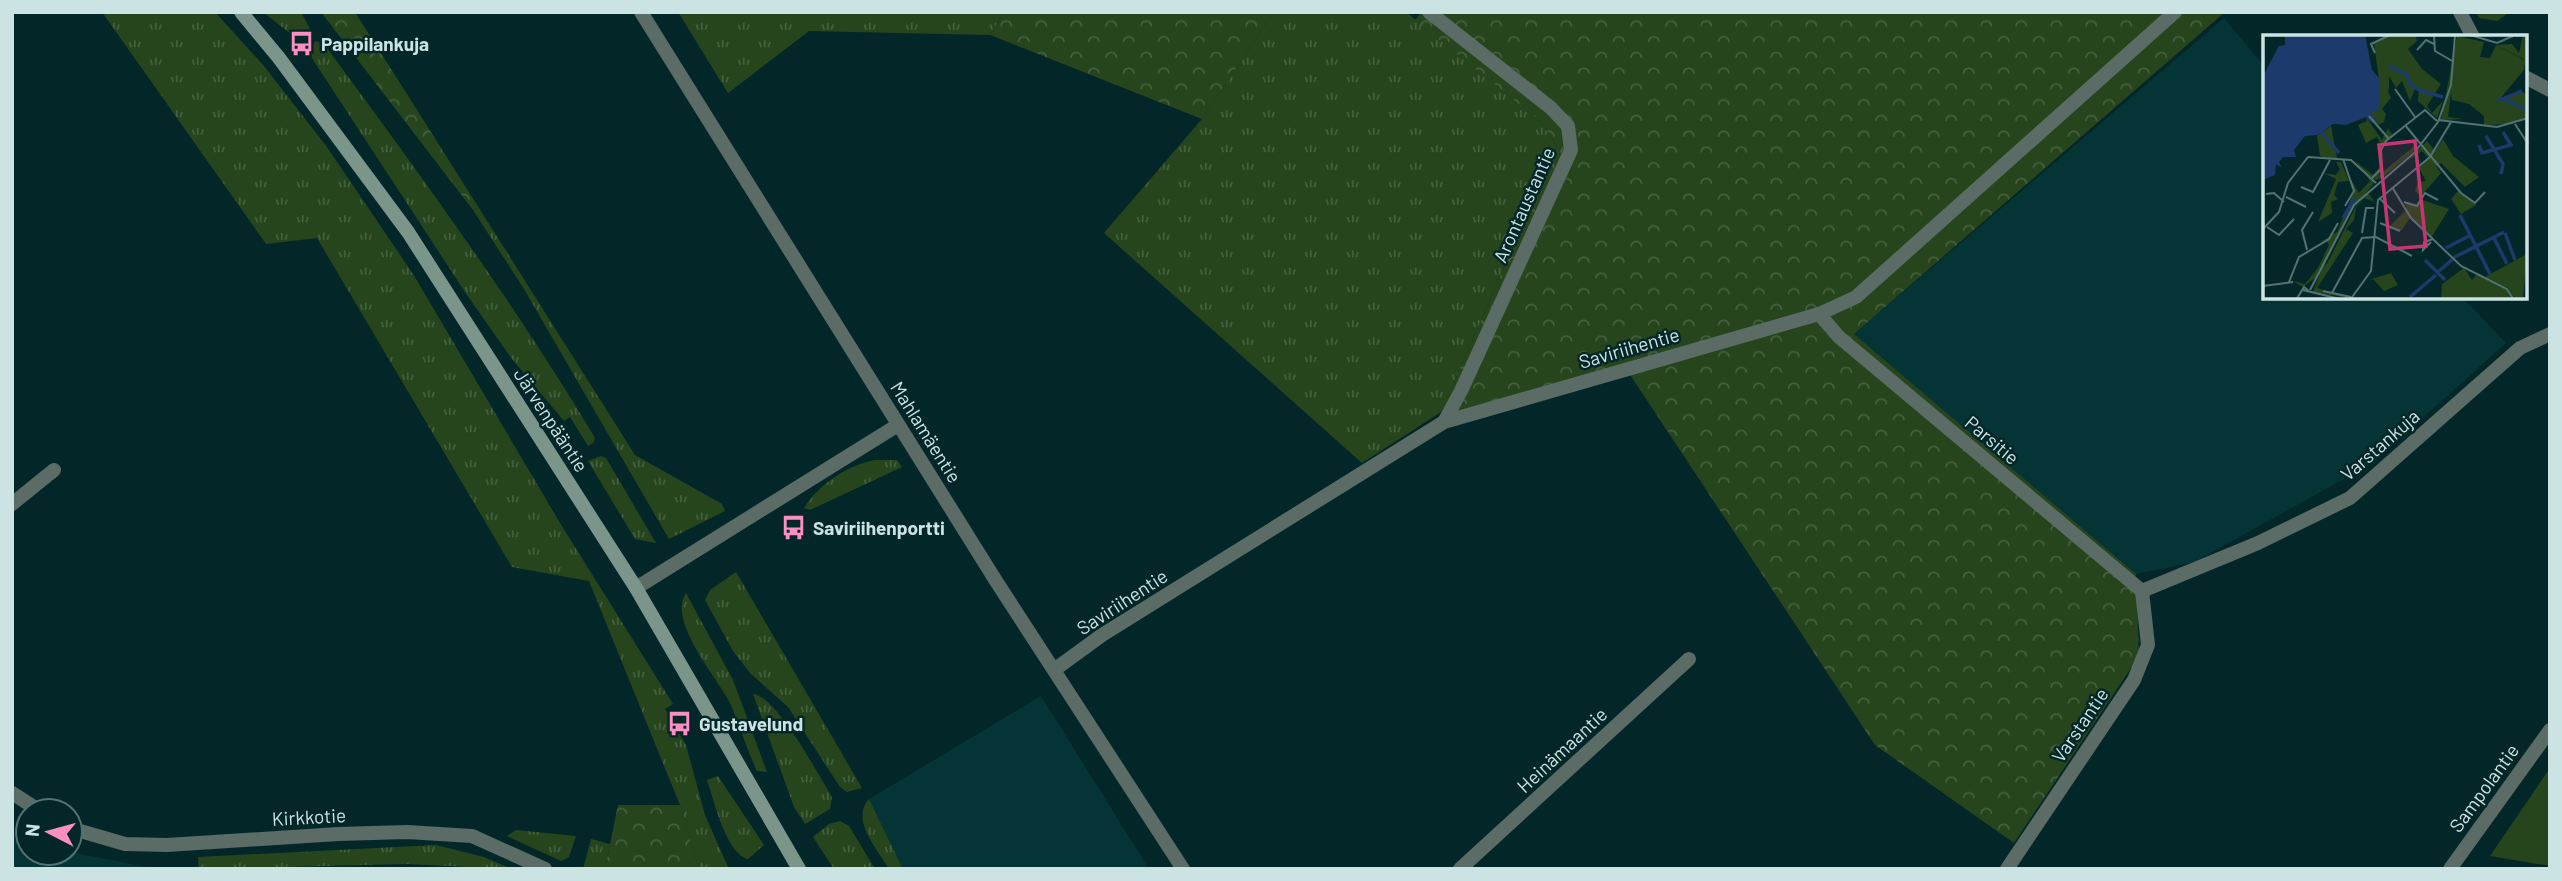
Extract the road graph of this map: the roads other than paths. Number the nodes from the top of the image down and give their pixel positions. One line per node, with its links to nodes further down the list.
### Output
1 (240, 12): 15 (main road, Järvenpääntie)
2 (641, 12): 12 (street, Mahlamäentie)
3 (1429, 12): 11 (street, Arontaustantie)
4 (2175, 12): 9 (street, Saviriihentie)
5 (2460, 12): 6 (street)
6 (2472, 35)
7 (2527, 78): 8 (street)
8 (2550, 90)
9 (1819, 314): 11 (street, Saviriihentie); 16 (street, Parsitie)
10 (2550, 334): 16 (street, Varstankuja)
11 (1444, 422): 18 (street, Saviriihentie)
12 (898, 425): 15 (street); 18 (street, Mahlamäentie)
13 (54, 470): 14 (street)
14 (12, 504)
15 (636, 588): 23 (main road, Järvenpääntie)
16 (2142, 591): 26 (street, Varstantie)
17 (1689, 659): 25 (street, Heinämaantie)
18 (1054, 670): 24 (street, Mahlamäentie)
19 (2550, 730): 21 (street, Sampolantie)
20 (84, 832): 22 (street, Kirkkotie)
21 (2453, 868)
22 (545, 869)
23 (799, 869)
24 (1184, 869)
25 (1460, 869)
26 (2007, 869)

